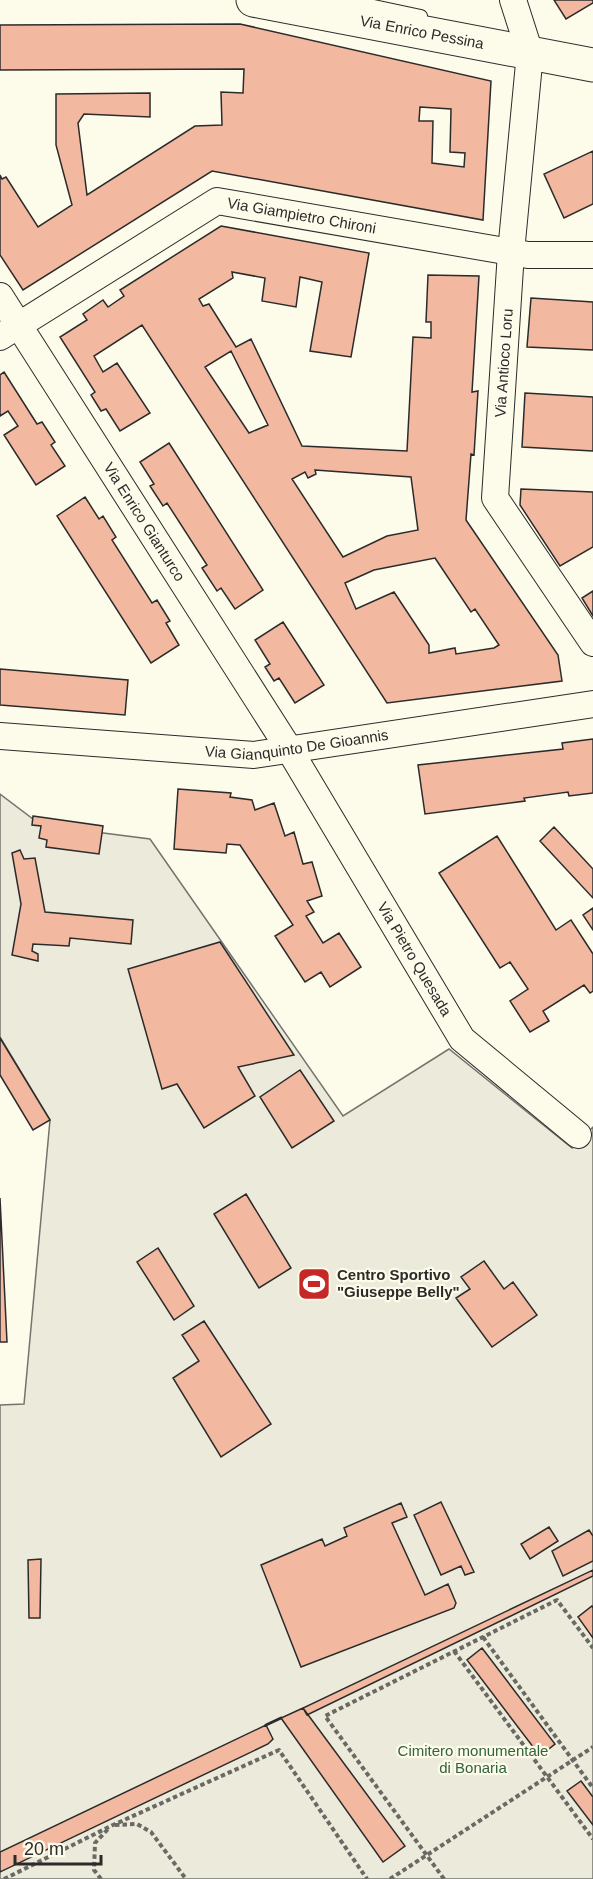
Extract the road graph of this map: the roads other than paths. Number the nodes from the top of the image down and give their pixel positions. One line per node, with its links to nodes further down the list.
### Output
1 (253, 0): 5 (street, Via Enrico Pessina)
2 (345, 0): 4 (lane)
3 (513, 0): 5 (street)
4 (435, 18)
5 (526, 41): 6 (street, Via Enrico Pessina); 7 (street, Via Antioco Loru)
6 (593, 65)
7 (511, 252): 8 (street, Via Giampietro Chironi); 10 (street, Via Giampietro Chironi); 11 (street, Via Antioco Loru)
8 (593, 255)
9 (0, 296): 10 (street, Via Enrico Gianturco)
10 (9, 332): 14 (street, Via Enrico Gianturco)
11 (593, 643)
12 (593, 704): 14 (street, Via Gianquinto De Gioannis)
13 (0, 736): 14 (street, Via Gianquinto De Gioannis)
14 (289, 749): 15 (street, Via Pietro Quesada)
15 (578, 1135)

